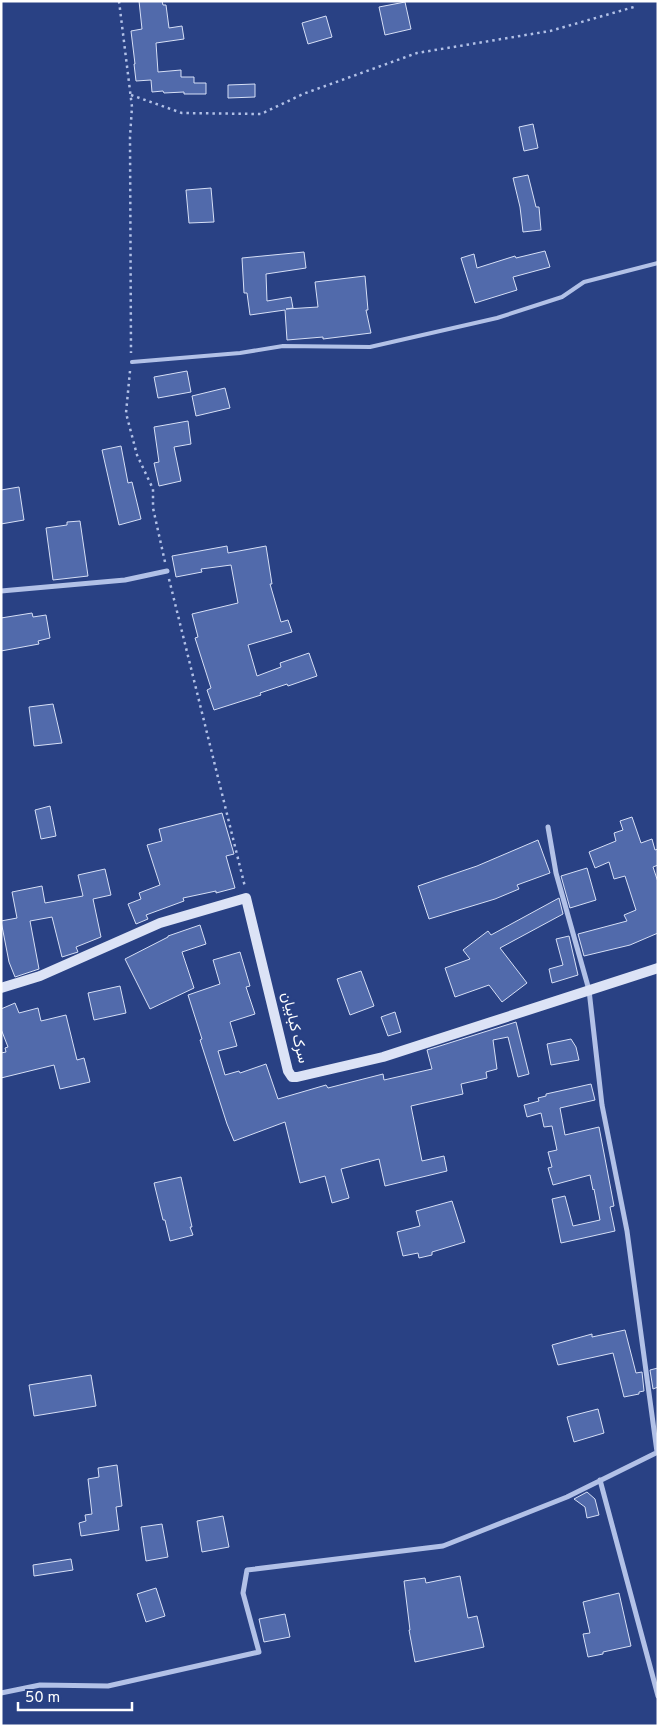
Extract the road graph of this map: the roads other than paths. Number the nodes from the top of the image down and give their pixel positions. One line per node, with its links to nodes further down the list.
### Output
1 (658, 263): 2 (lane)
2 (132, 362)
3 (167, 571): 4 (street)
4 (1, 591)
5 (548, 827): 8 (street)
6 (658, 968): 8 (street, سرک کبابیان)
7 (1, 988): 8 (street, سرک کبابیان)
8 (589, 990): 9 (street)
9 (658, 1452): 10 (street)
10 (600, 1480): 11 (street); 12 (street)
11 (1, 1693)
12 (658, 1696)

